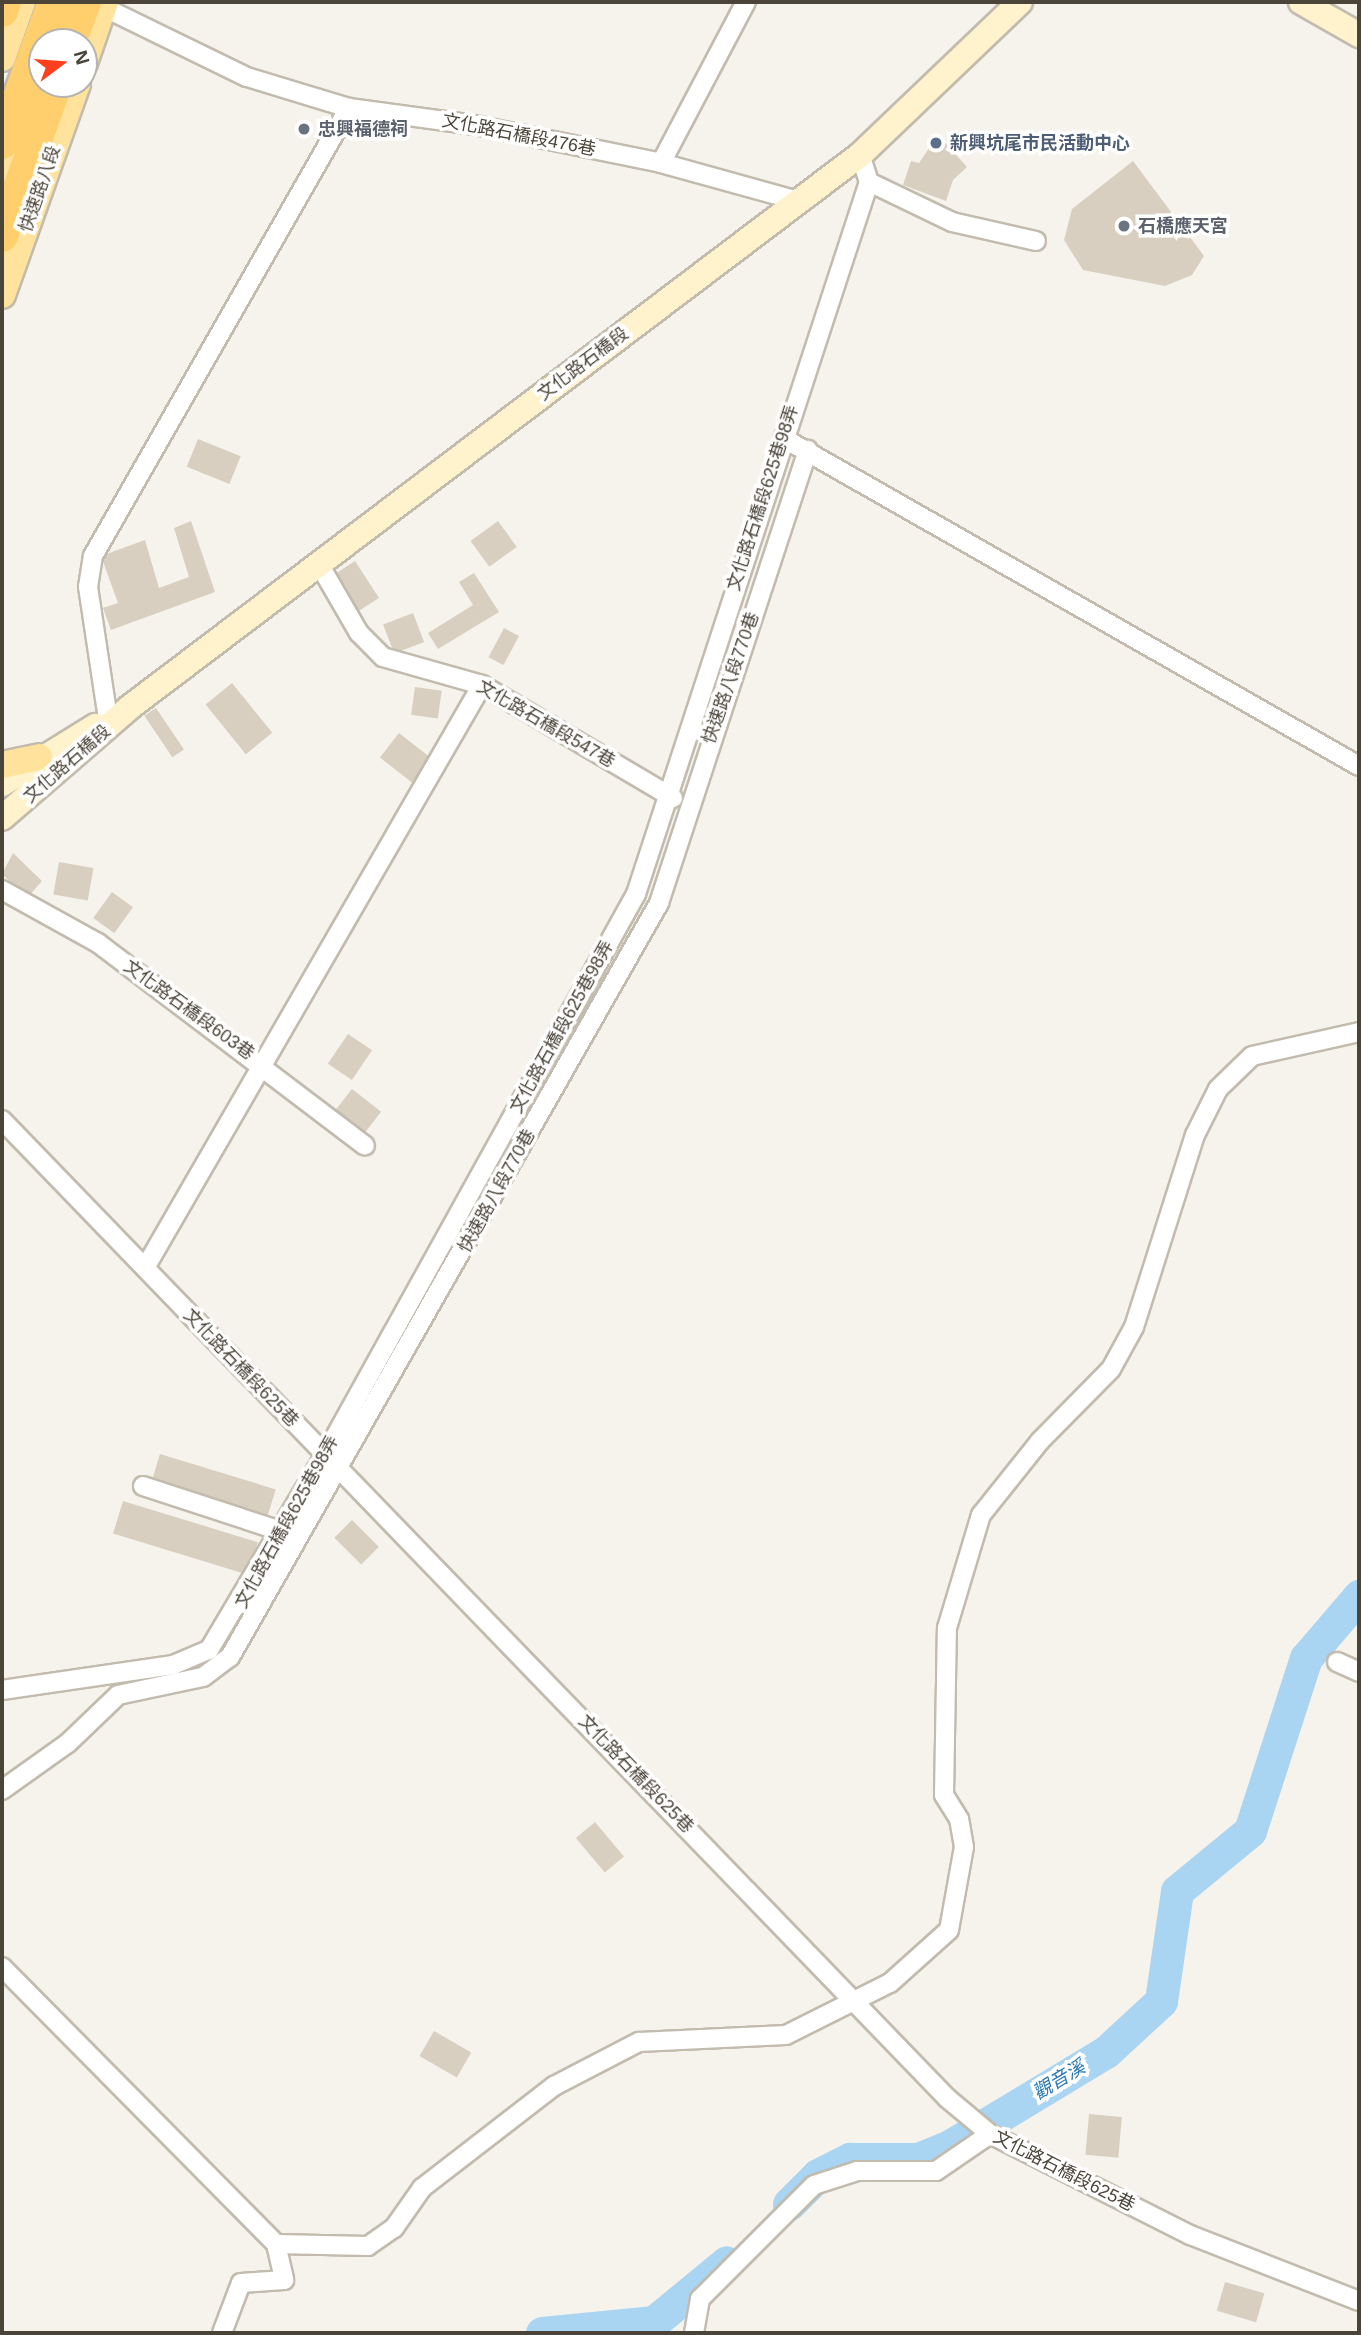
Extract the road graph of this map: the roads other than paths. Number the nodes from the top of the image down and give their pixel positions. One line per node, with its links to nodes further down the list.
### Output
1 (5, 2): 10 (highway)
2 (22, 2): 15 (main road)
3 (37, 2): 19 (highway)
4 (54, 2): 21 (highway)
5 (66, 2): 11 (main road)
6 (746, 2): 23 (street)
7 (1020, 2): 22 (main road, 文化路石橋段)
8 (1301, 2): 14 (main road)
9 (96, 3): 12 (highway); 13 (main road); 20 (street, 文化路石橋段476巷)
10 (2, 11)
11 (57, 28)
12 (79, 28)
13 (91, 28)
14 (1359, 35)
15 (2, 58)
16 (33, 98): 25 (main road)
17 (50, 98): 27 (highway)
18 (72, 98): 29 (main road, 快速路八段)
19 (2, 102)
20 (349, 108): 23 (street, 文化路石橋段476巷); 35 (street)
21 (2, 143)
22 (860, 155): 24 (street); 26 (main road, 文化路石橋段)
23 (661, 163): 26 (street, 文化路石橋段476巷)
24 (869, 182): 28 (street); 30 (street, 文化路石橋段625巷98弄)
25 (2, 186)
26 (798, 201): 32 (main road, 文化路石橋段)
27 (2, 236)
28 (1037, 241)
29 (2, 295)
30 (783, 438): 31 (street); 40 (street, 文化路石橋段625巷98弄)
31 (808, 450): 38 (street); 41 (street, 快速路八段770巷)
32 (319, 564): 33 (street, 文化路石橋段547巷); 34 (main road, 文化路石橋段)
33 (482, 685): 40 (street, 文化路石橋段547巷); 45 (street)
34 (130, 707): 35 (main road, 文化路石橋段); 42 (main road, 文化路石橋段)
35 (108, 719): 36 (main road, 文化路石橋段)
36 (39, 757): 37 (main road); 39 (main road, 文化路石橋段)
37 (2, 765)
38 (1359, 766)
39 (2, 784)
40 (665, 793): 41 (street, 文化路石橋段547巷); 49 (street, 文化路石橋段625巷98弄)
41 (688, 807): 50 (street, 快速路八段770巷)
42 (2, 818)
43 (2, 890): 45 (street, 文化路石橋段603巷)
44 (1359, 1032): 58 (street)
45 (259, 1061): 47 (street, 文化路石橋段603巷); 48 (street)
46 (2, 1120): 48 (street, 文化路石橋段625巷)
47 (365, 1146)
48 (145, 1268): 49 (street, 文化路石橋段625巷)
49 (325, 1455): 50 (street, 文化路石橋段625巷); 52 (street, 文化路石橋段625巷98弄)
50 (340, 1470): 56 (street, 快速路八段770巷); 58 (street, 文化路石橋段625巷)
51 (144, 1486): 52 (street)
52 (278, 1530): 55 (street, 文化路石橋段625巷98弄)
53 (1337, 1662): 54 (street)
54 (1359, 1672)
55 (2, 1690)
56 (2, 1790)
57 (2, 1967): 60 (street)
58 (857, 2002): 59 (street, 文化路石橋段625巷); 60 (street)
59 (990, 2134): 61 (street, 文化路石橋段625巷); 63 (street)
60 (276, 2244): 62 (street)
61 (1359, 2301)
62 (222, 2333)
63 (694, 2333)

